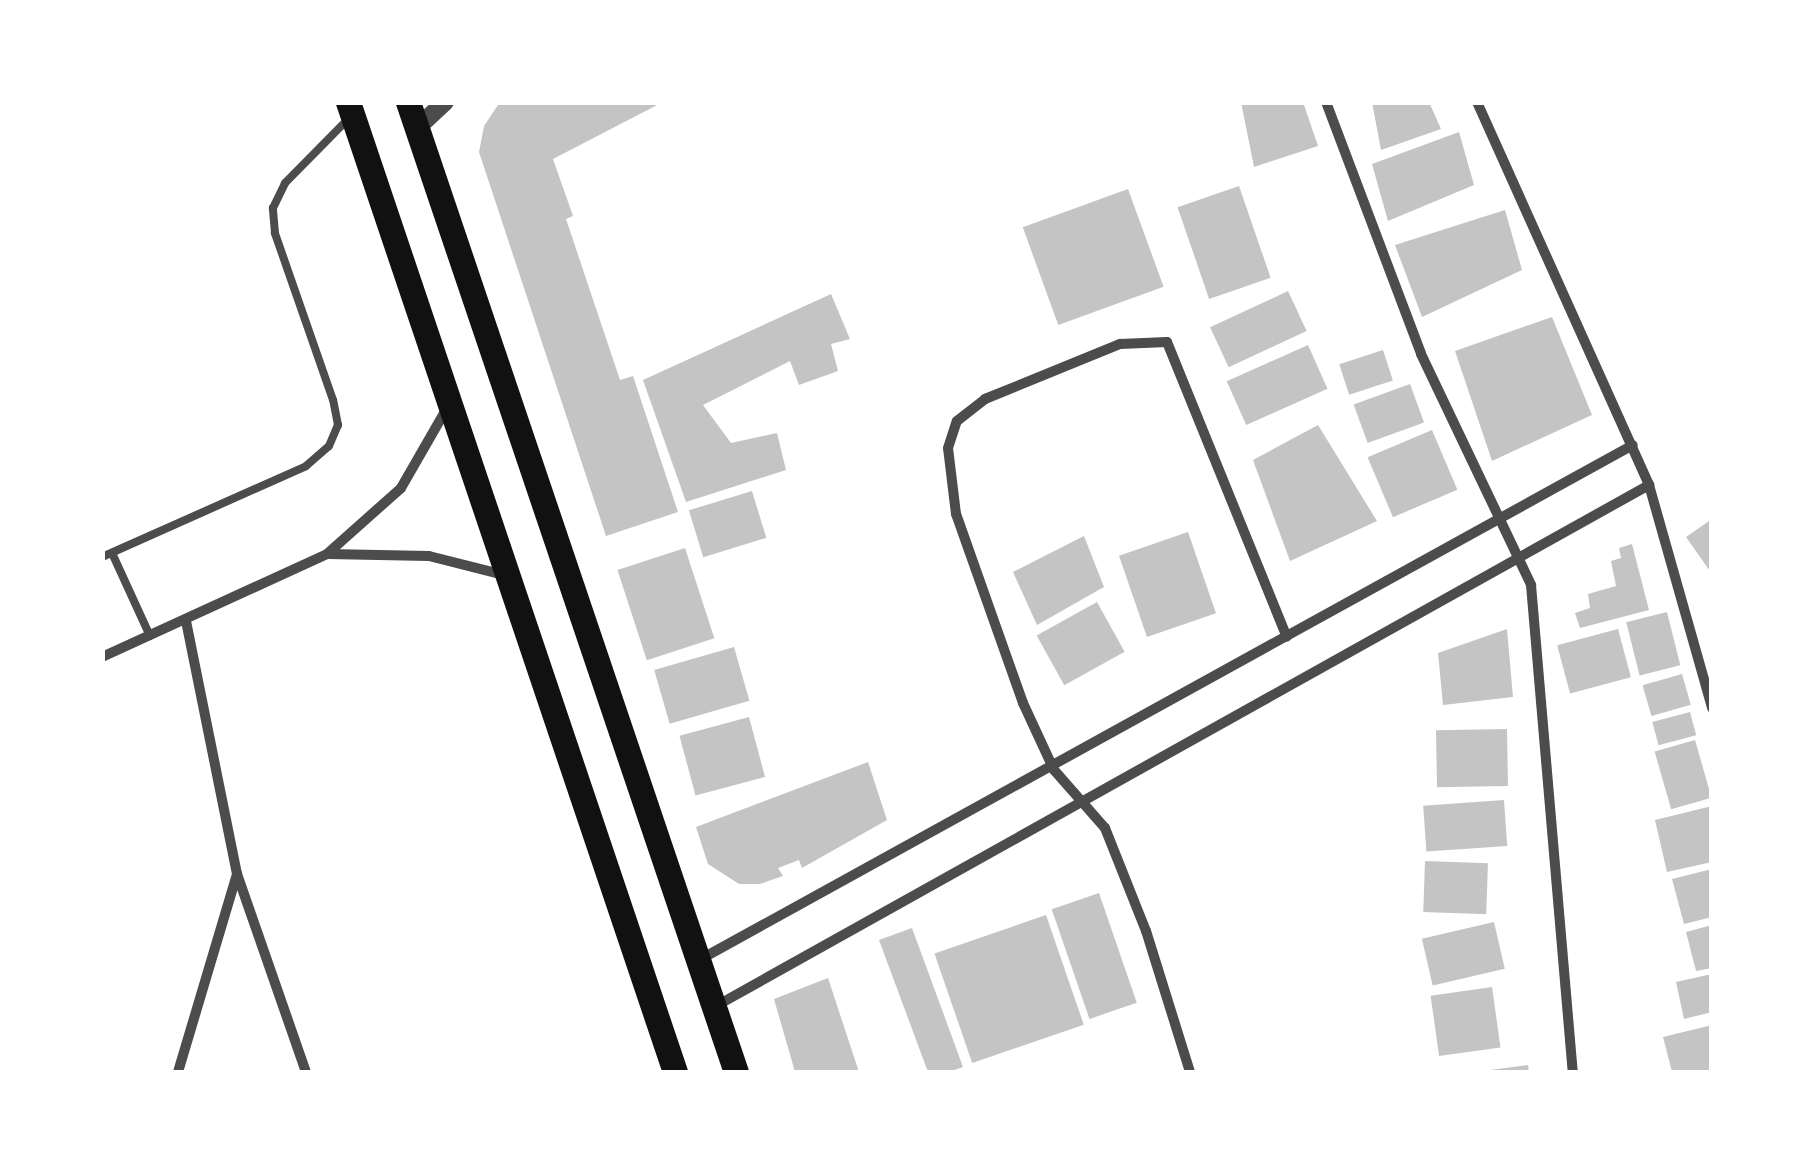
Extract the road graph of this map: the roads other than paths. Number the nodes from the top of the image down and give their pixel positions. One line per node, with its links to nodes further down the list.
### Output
1 (408, 102): 6 (highway)
2 (446, 102): 6 (street)
3 (1326, 102): 10 (street)
4 (1477, 102): 8 (street)
5 (350, 109): 7 (highway); 12 (lane)
6 (416, 129): 23 (highway)
7 (450, 403): 11 (street); 14 (highway)
8 (1632, 445): 9 (street); 10 (street)
9 (1649, 485): 13 (street); 19 (street)
10 (1496, 518): 13 (street); 17 (street)
11 (328, 554): 14 (street); 15 (street)
12 (107, 555): 16 (lane)
13 (1518, 557): 21 (street); 30 (street)
14 (508, 577): 27 (highway)
15 (186, 621): 16 (street); 22 (street)
16 (150, 636): 18 (street)
17 (1286, 637): 20 (street); 20 (street)
18 (102, 657)
19 (1712, 708)
20 (1054, 770): 21 (street); 23 (street)
21 (1084, 802): 24 (street); 29 (street)
22 (237, 874): 25 (street); 26 (street)
23 (698, 960): 24 (highway)
24 (715, 1006): 28 (highway)
25 (178, 1072)
26 (306, 1072)
27 (675, 1072)
28 (736, 1072)
29 (1190, 1072)
30 (1574, 1072)

